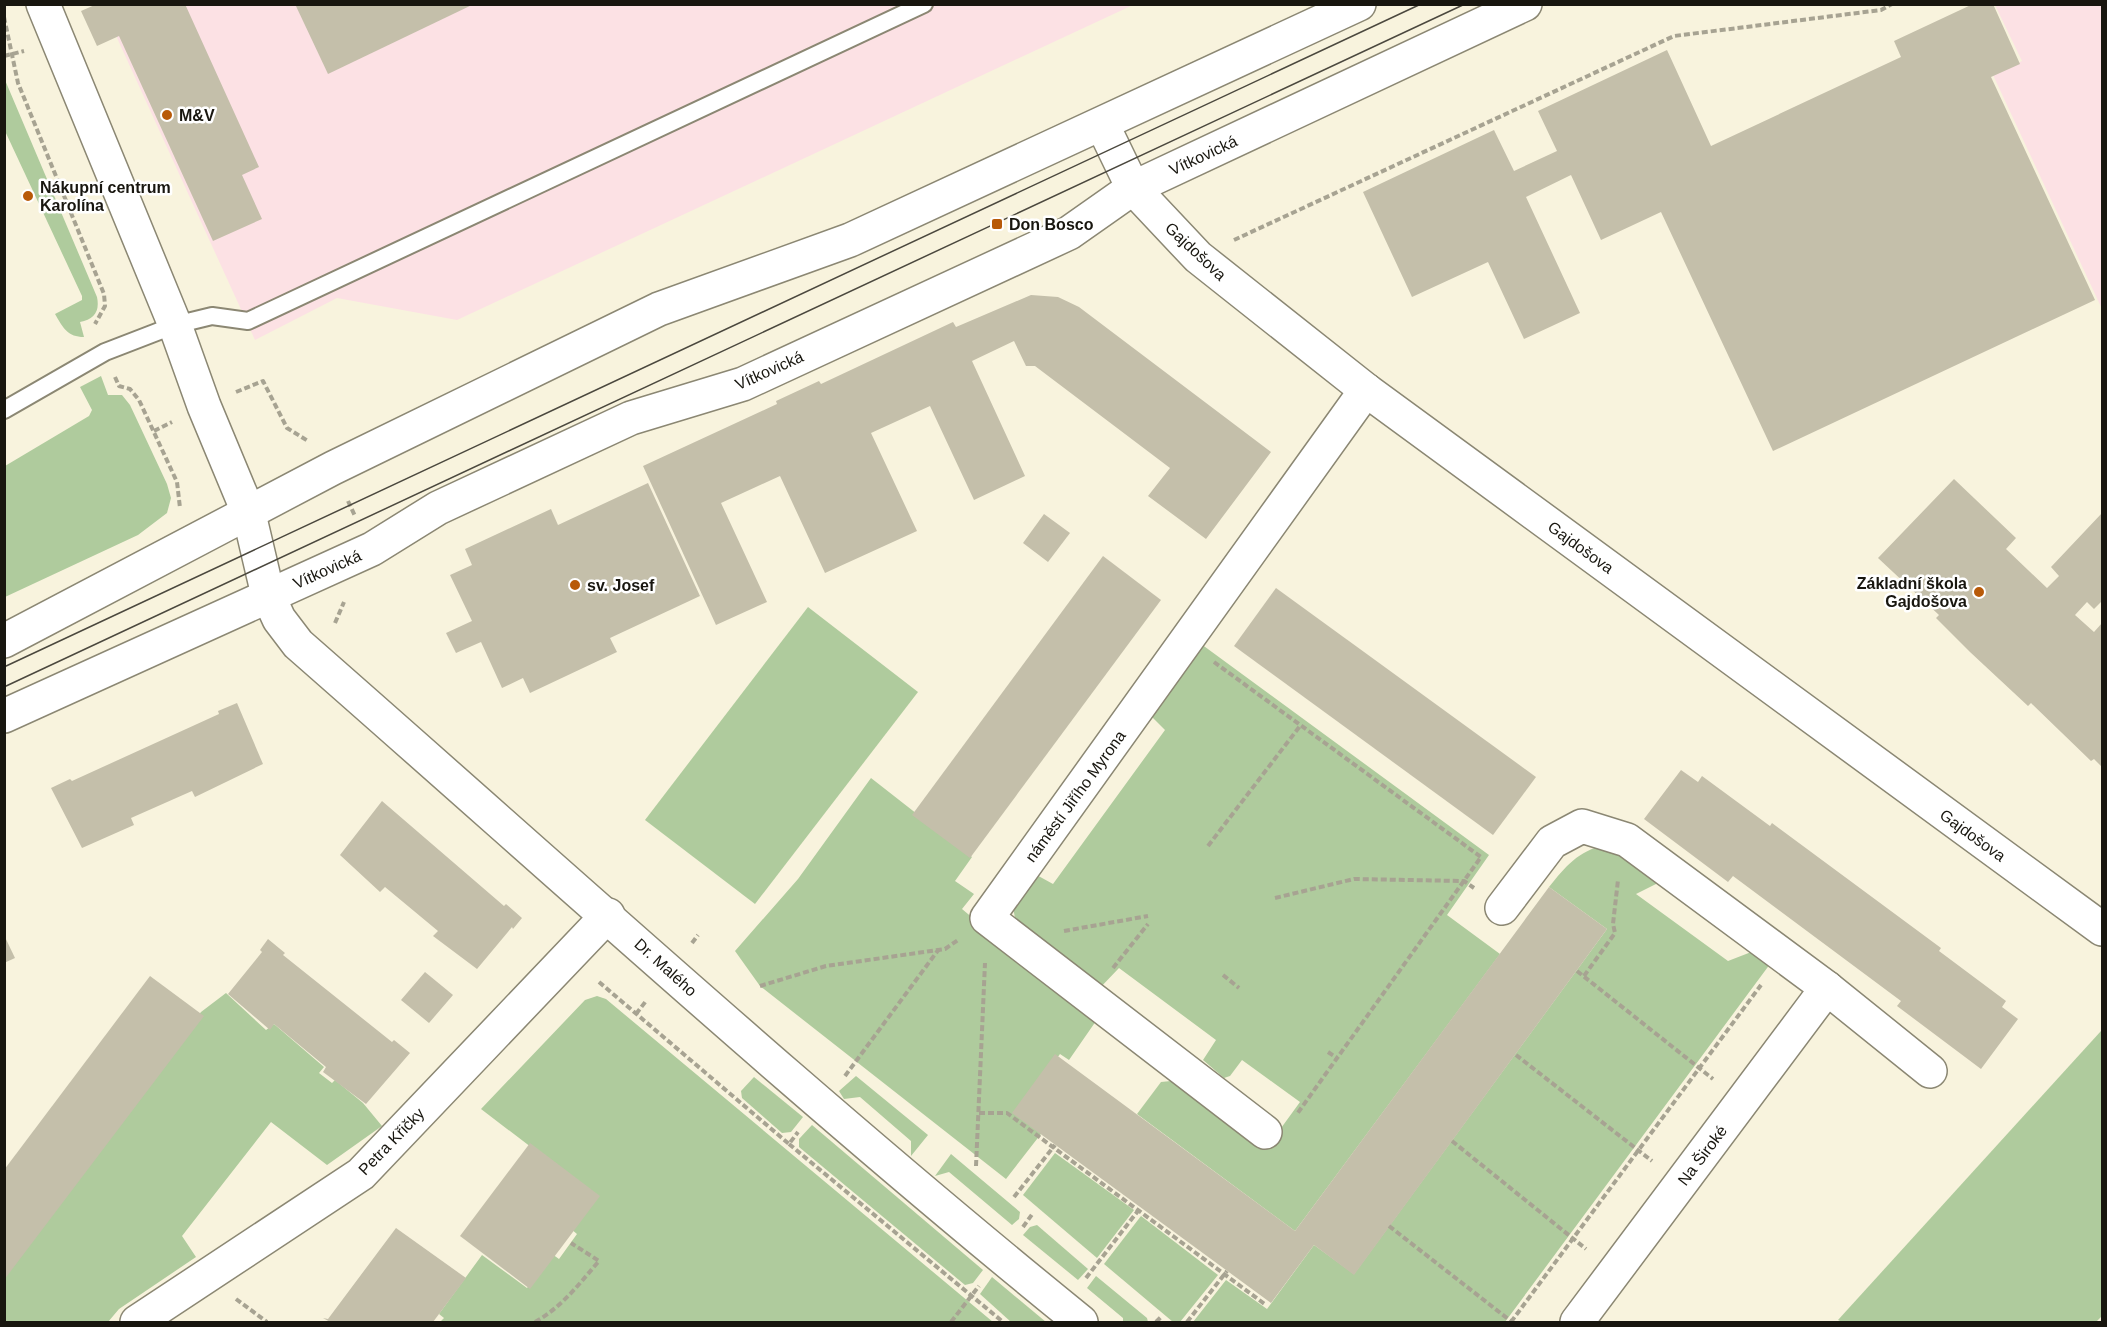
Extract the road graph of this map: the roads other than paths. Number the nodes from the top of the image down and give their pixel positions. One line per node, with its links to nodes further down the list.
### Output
1 (43, 4): 7 (street, Dr. Malého)
2 (924, 4): 7 (lane)
3 (1359, 4): 5 (street)
4 (1525, 4): 6 (street, Vítkovická)
5 (1102, 124): 6 (street, Gajdošova); 10 (street)
6 (1133, 188): 8 (street, Gajdošova); 11 (street, Vítkovická)
7 (175, 325): 9 (lane); 10 (street, Dr. Malého)
8 (1366, 390): 16 (street, Gajdošova); 19 (street, náměstí Jiřího Myrona)
9 (4, 410)
10 (249, 514): 11 (street, Dr. Malého); 12 (street)
11 (268, 595): 13 (street, Vítkovická); 15 (street, Dr. Malého)
12 (4, 641)
13 (4, 716)
14 (1502, 908): 17 (street)
15 (608, 915): 20 (street, Dr. Malého); 21 (street, Petra Křičky)
16 (2103, 929)
17 (1827, 988): 18 (street); 22 (street, Na Široké)
18 (1930, 1071)
19 (1265, 1132)
20 (1072, 1315)
21 (137, 1323)
22 (1577, 1323)

